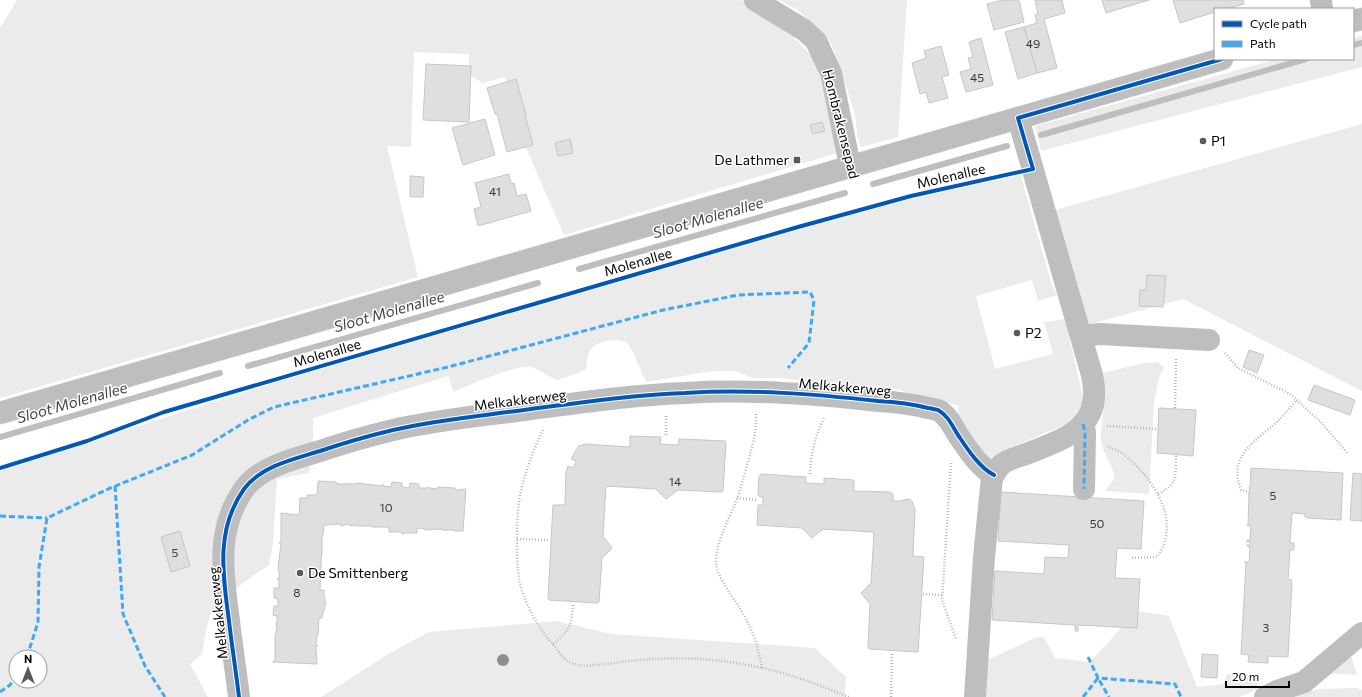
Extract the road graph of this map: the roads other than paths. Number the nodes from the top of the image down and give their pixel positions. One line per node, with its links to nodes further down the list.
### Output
1 (755, 0): 4 (street, Hombrakensepad)
2 (1219, 60): 3 (street)
3 (1018, 118): 4 (street); 5 (street)
4 (850, 166): 7 (street)
5 (1081, 336): 6 (street); 8 (street)
6 (1209, 340)
7 (0, 413)
8 (1084, 433): 9 (street); 10 (street)
9 (992, 480): 12 (street, Melkakkerweg); 13 (street)
10 (1084, 489)
11 (1362, 633): 14 (street)
12 (239, 697)
13 (975, 697)
14 (1265, 697)

